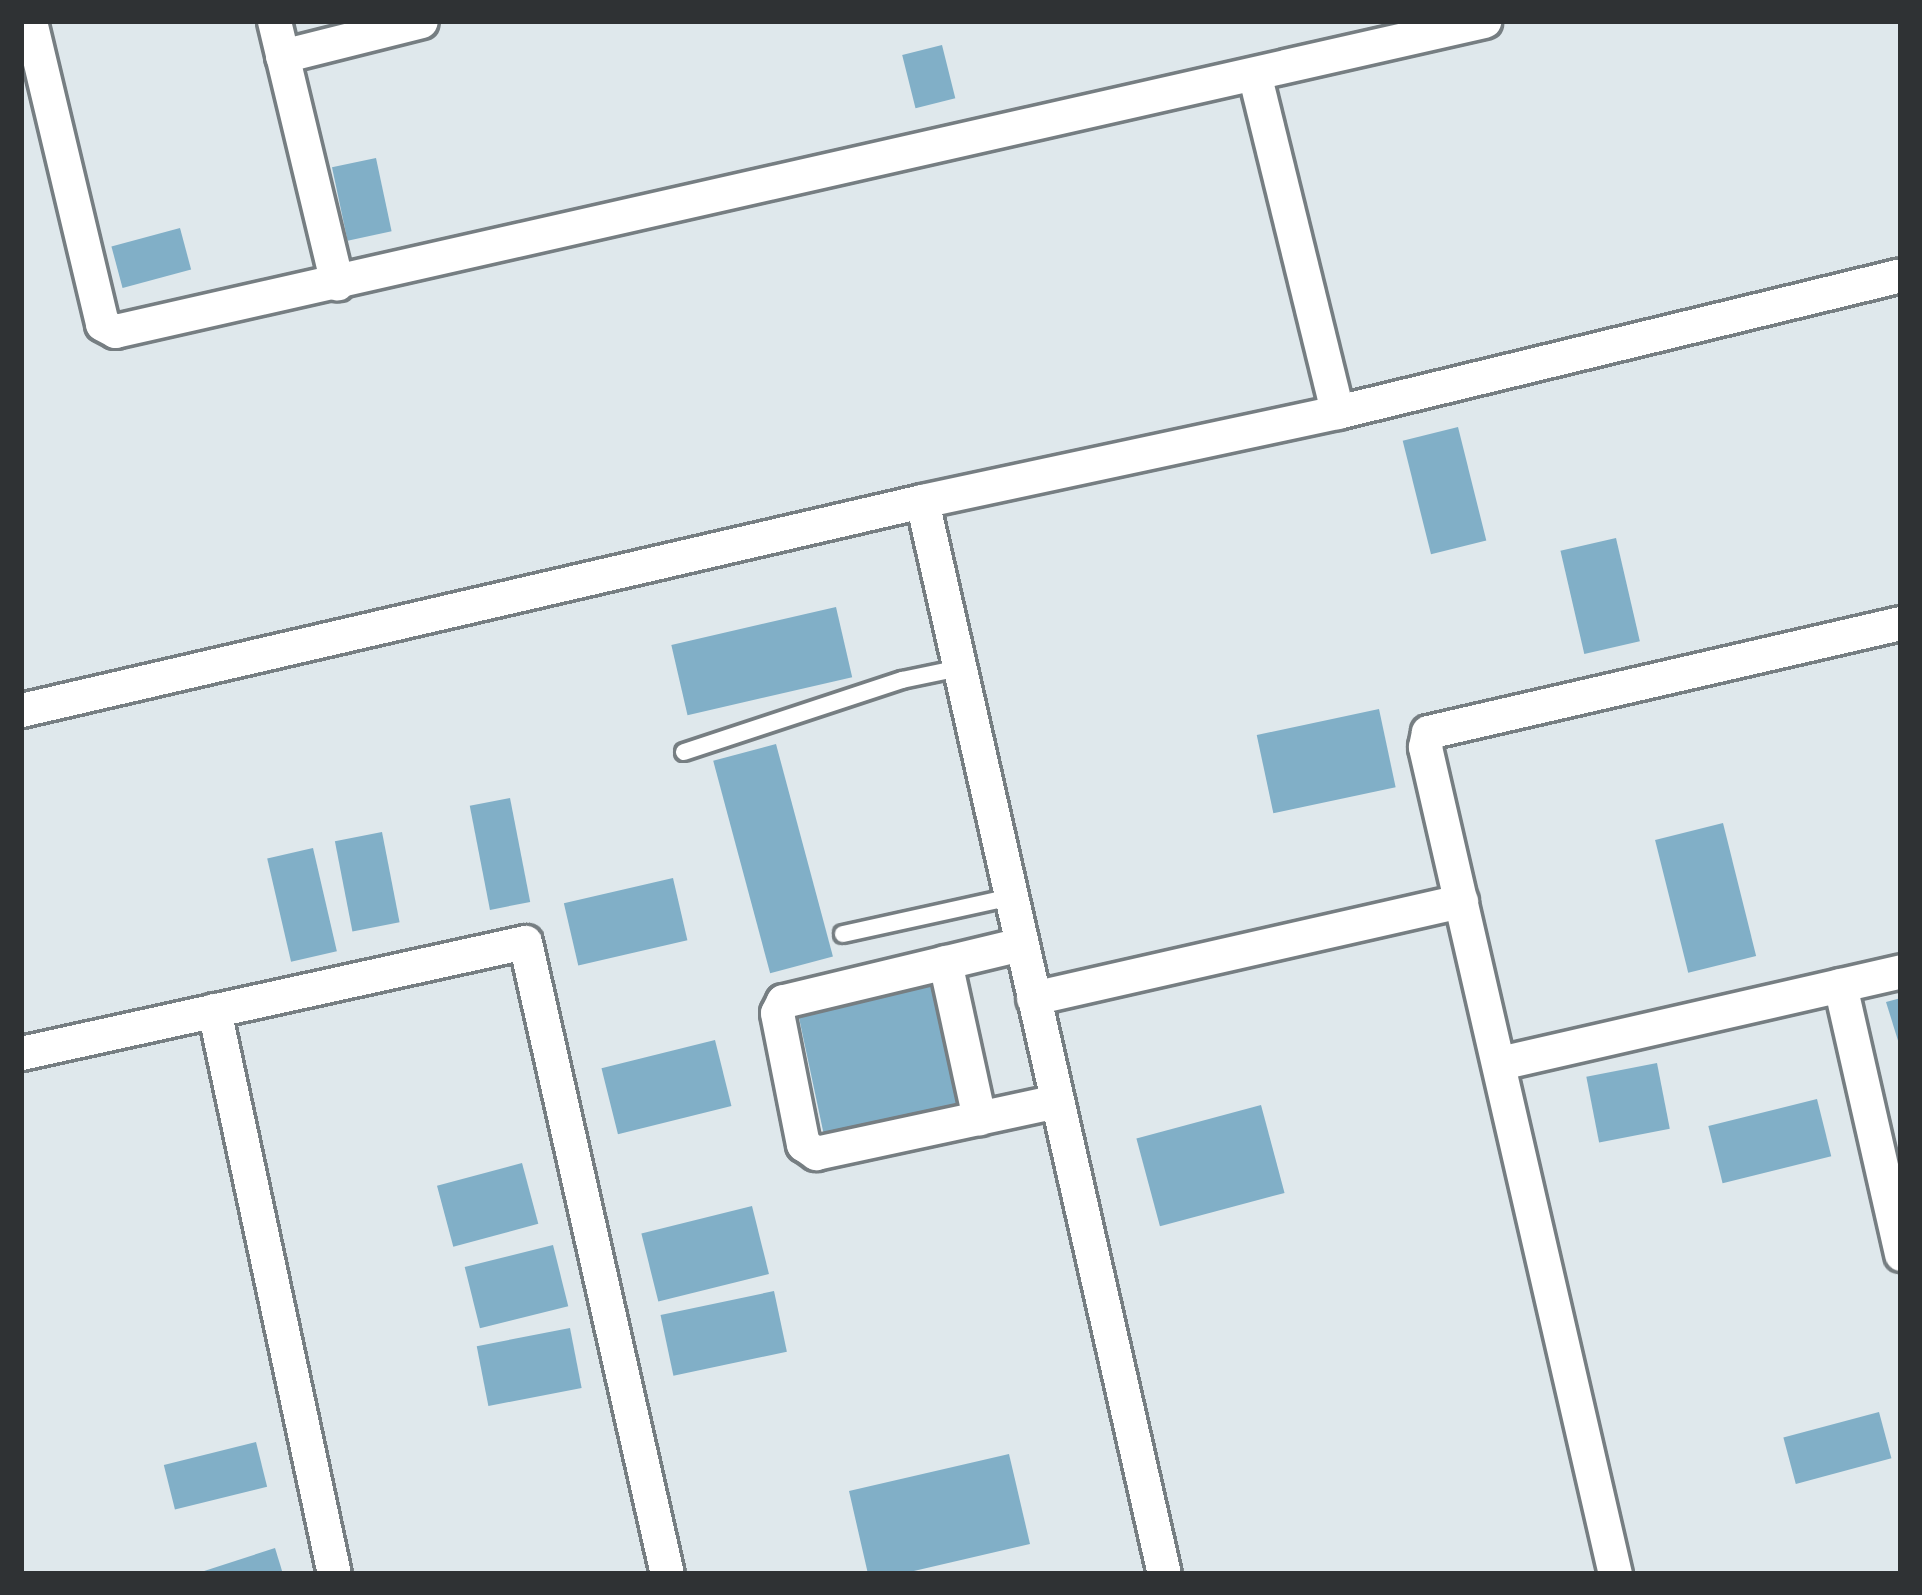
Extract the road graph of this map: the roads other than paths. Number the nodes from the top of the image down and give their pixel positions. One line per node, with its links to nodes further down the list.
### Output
1 (30, 21): 8 (street)
2 (274, 21): 5 (street)
3 (421, 21): 5 (street)
4 (1484, 21): 6 (street)
5 (282, 56): 8 (street)
6 (1256, 76): 8 (street); 9 (street)
7 (1901, 275): 9 (street)
8 (337, 284)
9 (1337, 412): 10 (street)
10 (922, 501): 12 (street); 13 (street)
11 (1901, 623): 16 (street)
12 (961, 668): 14 (lane); 15 (street)
13 (21, 710)
14 (684, 752)
15 (1011, 897): 17 (lane); 18 (street)
16 (1461, 901): 22 (street); 25 (street)
17 (844, 934)
18 (1021, 944): 19 (street); 22 (street)
19 (945, 962): 27 (street); 27 (street)
20 (1901, 970): 21 (street)
21 (1840, 985): 25 (street); 28 (street)
22 (1034, 998): 26 (street)
23 (214, 1010): 24 (street); 29 (street); 30 (street)
24 (21, 1053)
25 (1500, 1063): 32 (street)
26 (1056, 1101): 27 (street); 31 (street)
27 (979, 1118)
28 (1901, 1254)
29 (334, 1574)
30 (668, 1574)
31 (1164, 1574)
32 (1615, 1574)

